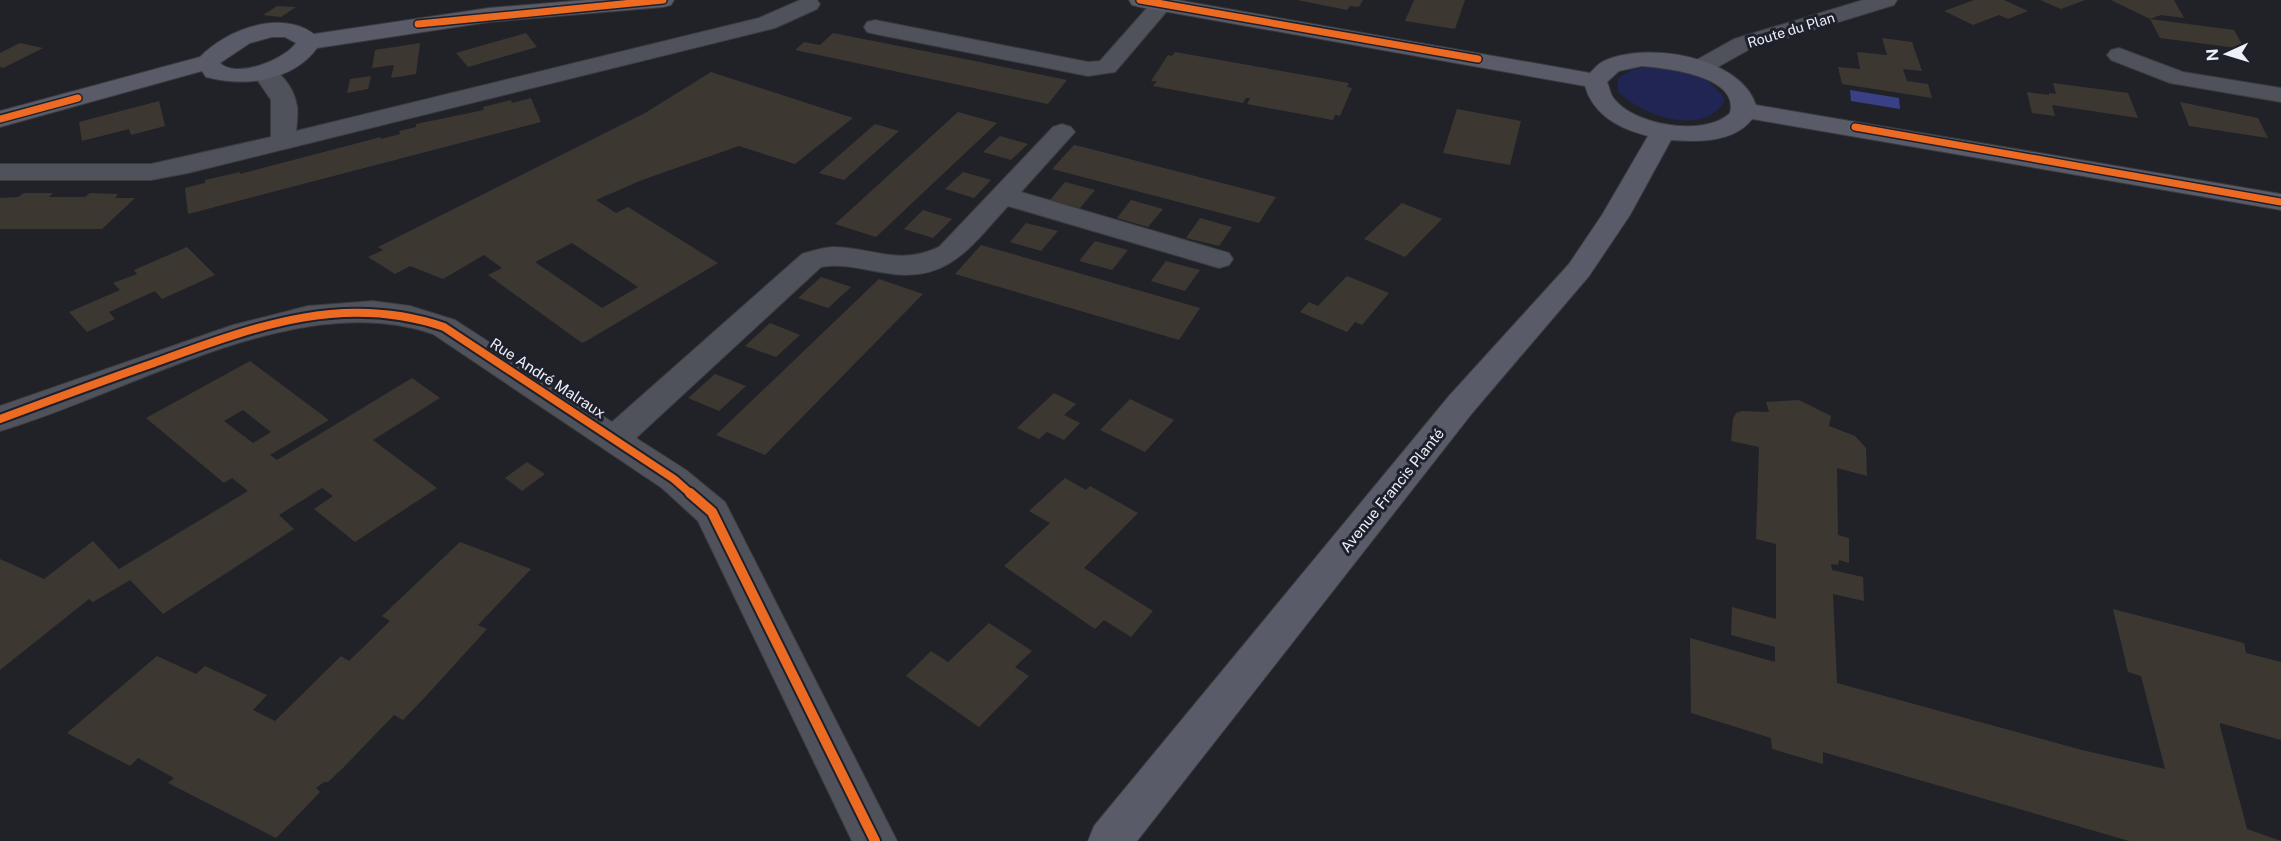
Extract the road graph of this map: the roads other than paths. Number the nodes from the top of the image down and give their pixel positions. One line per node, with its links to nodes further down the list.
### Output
1 (663, 0): 6 (main road)
2 (1886, 0): 9 (street, Route du Plan)
3 (1151, 2): 5 (street); 11 (main road)
4 (809, 3): 17 (street)
5 (875, 27)
6 (309, 42): 8 (main road); 10 (main road)
7 (2119, 56): 12 (street)
8 (208, 62): 10 (main road); 14 (main road)
9 (1699, 68): 11 (main road); 13 (main road)
10 (264, 72): 17 (street)
11 (1595, 81): 15 (main road)
12 (2281, 94)
13 (1744, 110): 15 (main road); 20 (main road)
14 (0, 119)
15 (1663, 131): 25 (main road, Avenue Francis Planté)
16 (1062, 132): 19 (street)
17 (285, 141): 18 (street)
18 (0, 172)
19 (1002, 195): 21 (street); 23 (street)
20 (2281, 202)
21 (1218, 259)
22 (0, 418): 23 (street, Rue André Malraux)
23 (614, 439): 24 (street, Rue André Malraux)
24 (875, 841)
25 (1110, 841)

